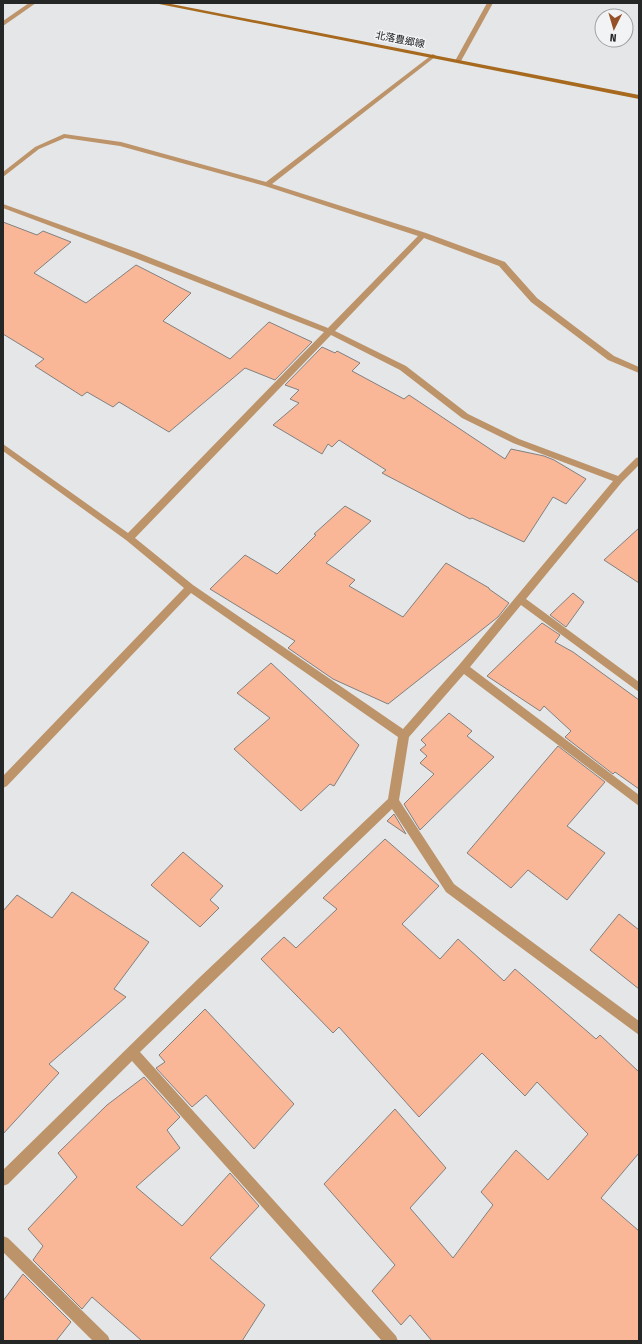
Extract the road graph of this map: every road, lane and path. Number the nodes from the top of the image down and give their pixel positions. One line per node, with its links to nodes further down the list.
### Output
1 (33, 3): 4 (street)
2 (157, 3): 5 (main road, 北落豊郷線)
3 (490, 3): 6 (street)
4 (3, 24)
5 (433, 56): 6 (main road, 北落豊郷線); 9 (street)
6 (458, 61): 7 (main road, 北落豊郷線)
7 (639, 97)
8 (3, 175): 9 (street)
9 (267, 185): 11 (street)
10 (3, 206): 12 (street)
11 (422, 235): 12 (street); 13 (street)
12 (329, 332): 16 (street); 17 (street)
13 (639, 370)
14 (3, 447): 17 (street)
15 (639, 460): 16 (street)
16 (619, 480): 19 (street)
17 (129, 538): 18 (street)
18 (190, 588): 22 (street); 23 (street)
19 (519, 599): 20 (street); 21 (street)
20 (462, 668): 22 (street); 25 (street)
21 (639, 688)
22 (404, 735): 24 (street)
23 (3, 783)
24 (393, 801): 26 (street); 27 (street)
25 (639, 801)
26 (639, 1029)
27 (132, 1052): 28 (street); 31 (street)
28 (3, 1179)
29 (3, 1243): 30 (street)
30 (103, 1341)
31 (391, 1341)

